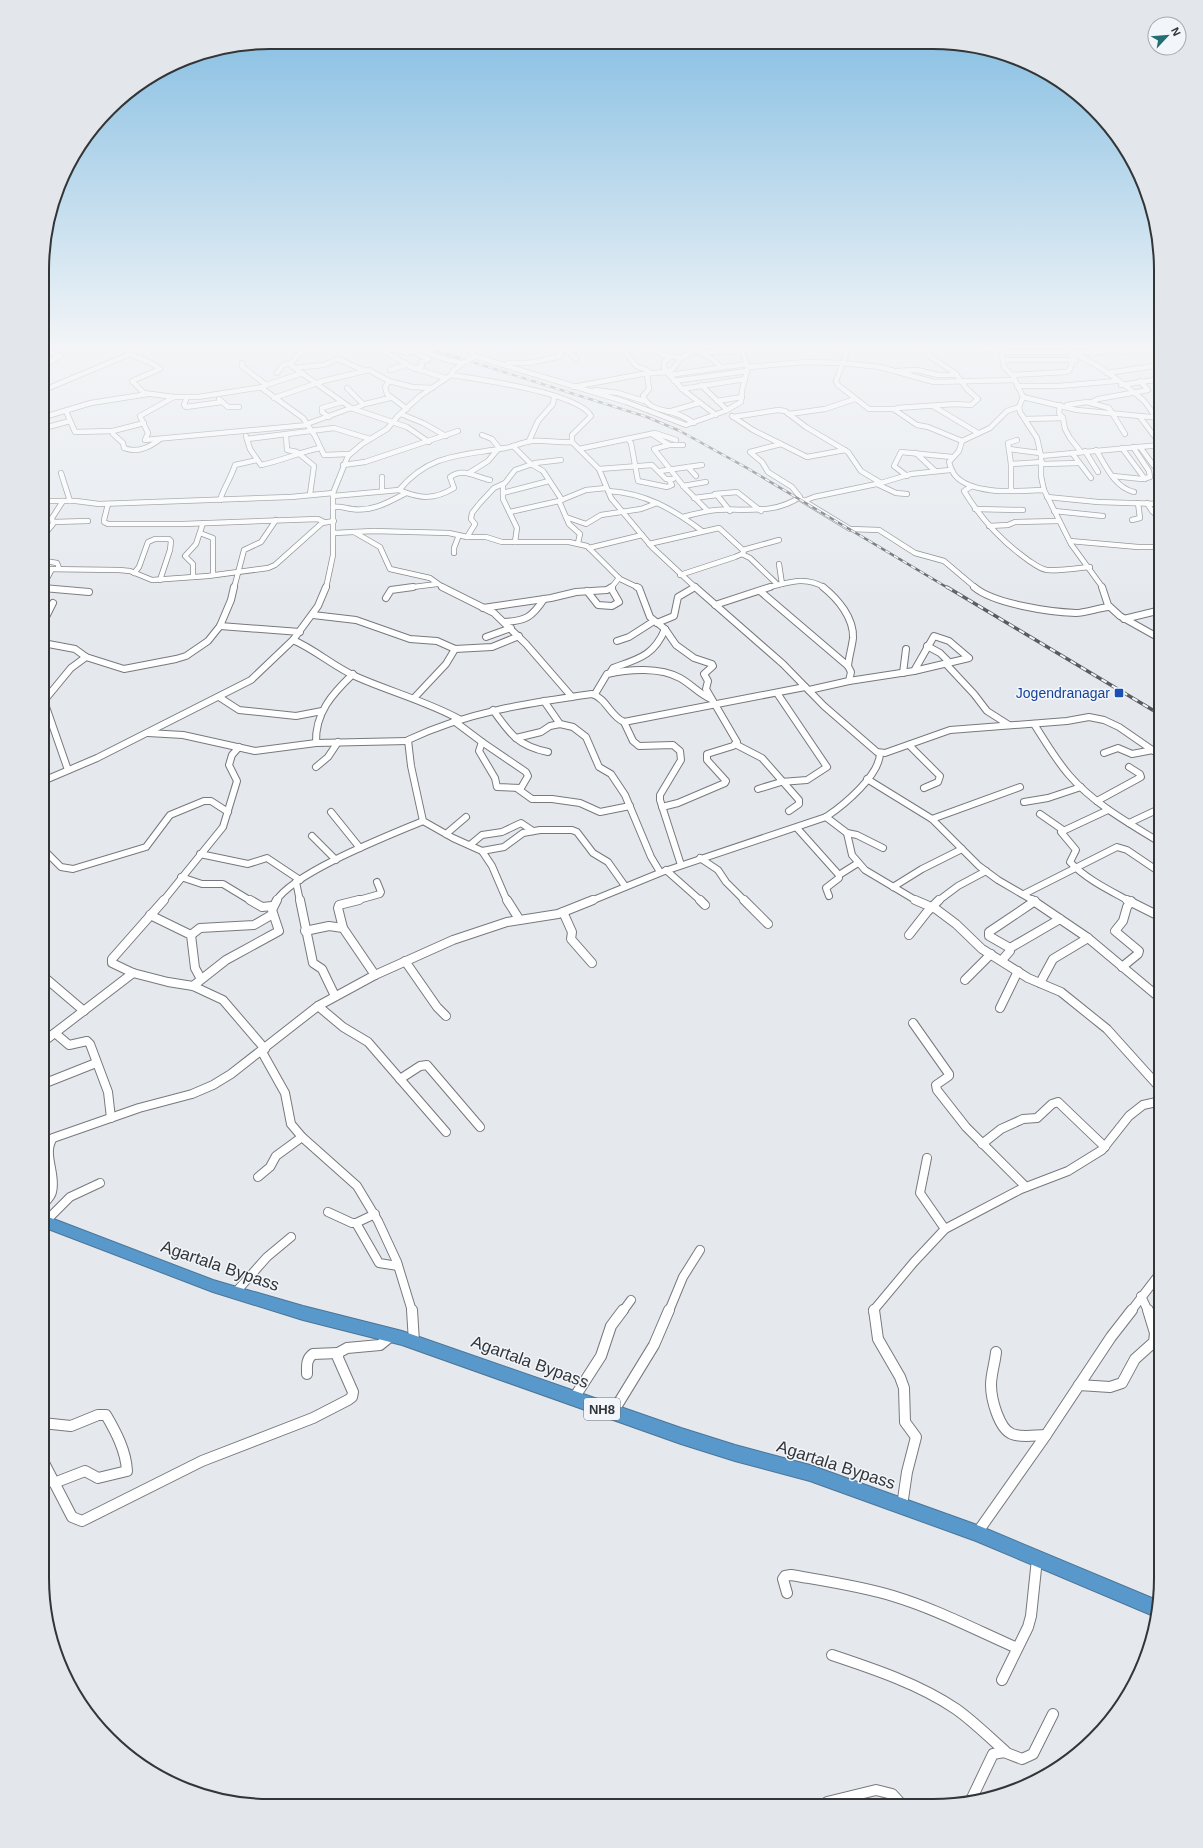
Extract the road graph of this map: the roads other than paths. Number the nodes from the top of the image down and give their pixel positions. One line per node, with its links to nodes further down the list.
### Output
1 (114, 435): 24 (street)
2 (147, 435): 24 (street)
3 (192, 435): 24 (street)
4 (246, 435): 25 (street)
5 (284, 435): 25 (street)
6 (286, 435): 49 (street)
7 (314, 435): 41 (street)
8 (356, 435): 27 (street)
9 (377, 435): 27 (street)
10 (419, 435): 32 (street)
11 (482, 435): 42 (street)
12 (531, 435): 30 (street)
13 (572, 435): 33 (street)
14 (646, 435): 26 (street)
15 (654, 435): 35 (street)
16 (664, 435): 28 (street)
17 (765, 435): 34 (street)
18 (820, 435): 46 (street)
19 (948, 435): 31 (street)
20 (974, 435): 31 (street)
21 (1036, 435): 53 (street)
22 (1069, 435): 48 (street)
23 (446, 436): 32 (street)
24 (161, 439)
25 (247, 439): 56 (street)
26 (628, 439): 44 (street); 65 (street)
27 (370, 440): 52 (street)
28 (676, 440)
29 (1017, 440): 45 (street)
30 (528, 441): 33 (street); 37 (street)
31 (962, 441): 55 (street)
32 (429, 442): 63 (street)
33 (572, 442): 44 (street)
34 (780, 444): 46 (street); 105 (street)
35 (668, 445): 36 (street); 69 (street)
36 (683, 445)
37 (513, 446): 42 (street); 61 (street)
38 (1154, 446): 40 (street)
39 (1133, 447): 40 (street); 43 (street); 54 (street)
40 (1140, 447): 66 (street)
41 (320, 448): 49 (street); 52 (street)
42 (499, 448): 75 (street); 92 (street)
43 (1122, 448): 47 (street); 58 (street)
44 (579, 449): 68 (street)
45 (1009, 449): 53 (street); 62 (street)
46 (845, 450): 87 (street)
47 (1096, 450): 48 (street); 78 (street)
48 (1083, 452): 51 (street); 73 (street)
49 (298, 453): 56 (street); 98 (street)
50 (916, 453): 55 (street); 72 (street); 77 (street)
51 (1072, 453): 53 (street); 60 (street)
52 (349, 454): 63 (street)
53 (1041, 454): 59 (street)
54 (1139, 456): 58 (street); 82 (street)
55 (952, 457): 70 (street)
56 (257, 460): 106 (street)
57 (561, 460): 61 (street)
58 (1131, 461): 82 (street)
59 (1042, 463): 60 (street); 62 (street); 94 (street)
60 (1079, 463): 80 (street)
61 (531, 464): 85 (street); 88 (street)
62 (1011, 464): 93 (street)
63 (343, 465): 99 (street)
64 (702, 465): 67 (street)
65 (634, 466): 68 (street); 71 (street); 84 (street)
66 (1154, 466)
67 (688, 467): 69 (street); 76 (street)
68 (600, 469): 91 (street)
69 (672, 470): 71 (street); 81 (street)
70 (950, 470): 72 (street); 90 (street)
71 (660, 471): 84 (street)
72 (935, 471): 77 (street)
73 (1098, 472)
74 (61, 473): 110 (street)
75 (469, 473): 83 (street); 97 (street)
76 (696, 476)
77 (907, 476): 87 (street)
78 (1113, 476): 82 (street); 96 (street)
79 (382, 477): 95 (street)
80 (1091, 478)
81 (678, 479): 84 (street); 89 (street)
82 (1145, 479)
83 (490, 480)
84 (669, 480)
85 (550, 481): 100 (street); 107 (street)
86 (706, 482): 89 (street)
87 (879, 483): 102 (street); 111 (street)
88 (502, 484): 100 (street); 146 (street)
89 (683, 486): 104 (street)
90 (972, 486): 93 (street); 118 (street)
91 (607, 489): 107 (street); 112 (street); 125 (street)
92 (399, 490): 95 (street); 97 (street)
93 (1011, 490): 94 (street)
94 (1044, 490): 103 (street)
95 (382, 491): 99 (street)
96 (1134, 492)
97 (406, 493): 117 (street)
98 (310, 494): 99 (street); 106 (street)
99 (333, 494): 117 (street)
100 (503, 494): 124 (street)
101 (715, 494): 104 (street); 121 (street); 122 (street)
102 (907, 494)
103 (1047, 497): 113 (street); 123 (street)
104 (694, 498): 120 (street)
105 (799, 498): 111 (street); 122 (street)
106 (220, 500): 115 (street)
107 (560, 500): 124 (street); 128 (street)
108 (49, 501): 109 (street)
109 (63, 501): 110 (street); 135 (street)
110 (70, 501): 115 (street)
111 (804, 501): 181 (street)
112 (657, 503): 125 (street); 129 (street)
113 (1138, 503): 114 (street); 131 (street)
114 (1147, 503): 116 (street); 126 (street)
115 (108, 504): 137 (street)
116 (1154, 504)
117 (333, 507): 133 (street)
118 (975, 509): 119 (street); 138 (street)
119 (1023, 510)
120 (708, 511): 121 (street); 129 (street)
121 (730, 511): 122 (street)
122 (761, 511)
123 (1054, 511): 127 (street); 134 (street)
124 (510, 512): 149 (street)
125 (624, 513): 128 (street); 145 (street)
126 (1154, 513)
127 (1103, 516)
128 (566, 517): 150 (street)
129 (683, 517): 140 (street)
130 (276, 520): 136 (street); 137 (street); 161 (street)
131 (1132, 520)
132 (88, 521): 135 (street)
133 (334, 521): 136 (street); 143 (street)
134 (1059, 521): 138 (street); 148 (street)
135 (53, 522): 139 (street)
136 (324, 522): 161 (street)
137 (203, 523): 142 (street)
138 (988, 526): 158 (street)
139 (49, 527)
140 (702, 531): 151 (street); 154 (street)
141 (354, 532): 143 (street); 144 (street); 169 (street)
142 (200, 533): 164 (street); 166 (street)
143 (334, 533): 185 (street)
144 (459, 535): 146 (street); 155 (street)
145 (642, 536): 151 (street); 153 (street)
146 (467, 537): 149 (street)
147 (779, 540): 154 (street)
148 (1070, 541): 152 (street); 158 (street)
149 (515, 542): 150 (street)
150 (578, 543): 153 (street)
151 (649, 544): 165 (street)
152 (1154, 547)
153 (589, 548): 167 (street)
154 (743, 552): 165 (street); 170 (street)
155 (454, 553)
156 (49, 562): 159 (street)
157 (779, 564): 170 (street)
158 (1090, 567): 181 (street)
159 (59, 568): 160 (street); 162 (street)
160 (52, 569): 163 (street)
161 (239, 572): 164 (street); 189 (street)
162 (134, 573): 168 (street); 168 (street)
163 (49, 575)
164 (213, 575): 166 (street)
165 (680, 575): 171 (street)
166 (193, 577): 168 (street)
167 (619, 578): 173 (street); 188 (street)
168 (160, 580)
169 (437, 584): 177 (street); 182 (street)
170 (780, 585): 175 (street); 204 (street)
171 (695, 587): 180 (street); 188 (street)
172 (49, 588): 176 (street)
173 (611, 588): 174 (street); 174 (street)
174 (586, 591): 178 (street)
175 (760, 591): 180 (street); 204 (street)
176 (89, 592)
177 (386, 598)
178 (544, 599): 182 (street); 187 (street)
179 (53, 603): 183 (street)
180 (715, 605): 210 (street)
181 (1109, 607): 186 (street)
182 (483, 608): 187 (street)
183 (49, 611)
184 (1154, 612): 186 (street)
185 (313, 615): 192 (street); 200 (street)
186 (1124, 619): 193 (street)
187 (504, 622): 190 (street)
188 (655, 622): 191 (street); 197 (street)
189 (220, 626): 192 (street); 202 (street)
190 (511, 628): 194 (street); 195 (street)
191 (665, 630): 206 (street); 217 (street)
192 (300, 632): 196 (street)
193 (1154, 635)
194 (519, 636): 200 (street); 216 (street)
195 (486, 637)
196 (293, 640): 208 (street); 214 (street)
197 (617, 641)
198 (49, 644): 202 (street)
199 (928, 646): 203 (street); 203 (street); 205 (street)
200 (455, 649): 215 (street)
201 (906, 649): 207 (street)
202 (86, 657): 213 (street)
203 (948, 664): 205 (street); 227 (street)
204 (848, 666): 209 (street)
205 (914, 671): 207 (street)
206 (610, 673): 212 (street); 217 (street)
207 (904, 673): 209 (street)
208 (353, 674): 215 (street); 221 (street)
209 (849, 681): 210 (street)
210 (807, 689): 211 (street); 239 (street)
211 (777, 693): 219 (street); 248 (street)
212 (595, 694): 216 (street); 224 (street)
213 (49, 696)
214 (219, 697): 221 (street); 228 (street)
215 (415, 697): 223 (street)
216 (572, 697): 218 (street)
217 (711, 699): 219 (street)
218 (544, 701): 220 (street); 225 (street)
219 (716, 704): 224 (street); 234 (street)
220 (493, 710): 223 (street); 229 (street)
221 (322, 711): 233 (street)
222 (49, 716): 245 (street)
223 (456, 720): 230 (street); 232 (street)
224 (624, 722): 257 (street)
225 (560, 724): 229 (street); 256 (street)
226 (1034, 724): 227 (street); 237 (street); 250 (street)
227 (1009, 725): 235 (street)
228 (148, 733): 236 (street); 245 (street)
229 (516, 738): 238 (street)
230 (408, 741): 231 (street); 267 (street)
231 (338, 742): 233 (street); 243 (street)
232 (482, 742): 241 (street); 242 (street)
233 (316, 743): 236 (street)
234 (735, 744): 248 (street); 257 (street)
235 (909, 745): 239 (street); 251 (street)
236 (239, 747): 261 (street)
237 (1153, 750): 240 (street)
238 (548, 752)
239 (880, 753): 247 (street)
240 (1104, 753)
241 (499, 755): 242 (street); 252 (street)
242 (486, 760): 252 (street)
243 (316, 767)
244 (1130, 767): 254 (street)
245 (68, 770): 246 (street)
246 (49, 778)
247 (867, 779): 265 (street); 266 (street)
248 (783, 782): 253 (street); 259 (street)
249 (1020, 787): 266 (street)
250 (1081, 787): 254 (street); 255 (street)
251 (924, 788)
252 (518, 789): 256 (street)
253 (758, 789)
254 (1097, 801): 258 (street)
255 (1024, 802)
256 (630, 806): 289 (street)
257 (662, 807): 286 (street)
258 (1108, 810): 268 (street); 270 (street)
259 (789, 811)
260 (1154, 811): 268 (street)
261 (228, 812): 281 (street); 282 (street)
262 (331, 812): 277 (street)
263 (1040, 814): 270 (street)
264 (466, 817): 273 (street)
265 (826, 817): 269 (street); 272 (street)
266 (932, 819): 279 (street)
267 (423, 821): 273 (street); 277 (street)
268 (1129, 823): 275 (street)
269 (798, 828): 283 (street); 291 (street)
270 (1063, 830): 287 (street)
271 (533, 831): 276 (street); 280 (street); 295 (street)
272 (847, 833): 278 (street); 285 (street)
273 (446, 834): 276 (street)
274 (312, 836): 284 (street)
275 (1154, 839)
276 (470, 846): 280 (street)
277 (360, 848): 284 (street)
278 (883, 848)
279 (962, 849): 290 (street); 296 (street)
280 (482, 851): 307 (street)
281 (200, 854): 292 (street); 293 (street)
282 (49, 855)
283 (700, 858): 286 (street); 309 (street)
284 (336, 860): 293 (street)
285 (858, 863): 291 (street); 296 (street)
286 (681, 865): 289 (street)
287 (1075, 868): 288 (street); 297 (street); 300 (street)
288 (1154, 869)
289 (663, 871): 295 (street); 301 (street)
290 (986, 871): 297 (street); 302 (street)
291 (839, 875): 298 (street)
292 (181, 877): 303 (street); 306 (street)
293 (298, 881): 303 (street); 311 (street)
294 (376, 882): 310 (street)
295 (625, 886): 304 (street)
296 (893, 887): 302 (street)
297 (1024, 894): 299 (street)
298 (829, 896)
299 (1035, 901): 308 (street); 315 (street)
300 (1131, 901): 305 (street); 320 (street)
301 (704, 905)
302 (932, 906): 312 (street); 316 (street)
303 (273, 910): 313 (street); 324 (street)
304 (562, 912): 307 (street); 319 (street)
305 (1154, 913)
306 (150, 915): 313 (street); 322 (street)
307 (519, 919): 318 (street)
308 (1060, 919): 314 (street); 315 (street)
309 (768, 924)
310 (343, 928): 311 (street); 323 (street)
311 (305, 931): 330 (street)
312 (909, 935)
313 (190, 936): 324 (street)
314 (1088, 938): 320 (street); 327 (street)
315 (1010, 948): 317 (street)
316 (992, 954): 317 (street); 325 (street)
317 (1002, 960): 321 (street)
318 (405, 961): 323 (street); 334 (street)
319 (592, 963)
320 (1122, 967): 329 (street)
321 (1018, 971): 327 (street); 332 (street)
322 (133, 973): 328 (street); 333 (street)
323 (374, 975): 330 (street)
324 (201, 979): 328 (street)
325 (965, 980)
326 (49, 981): 333 (street)
327 (1040, 983): 341 (street)
328 (193, 986): 338 (street)
329 (1154, 993)
330 (335, 996): 331 (street)
331 (318, 1006): 338 (street); 340 (street)
332 (1000, 1008)
333 (84, 1011): 336 (street)
334 (446, 1016)
335 (913, 1022): 349 (street)
336 (55, 1033): 337 (street); 339 (street)
337 (49, 1038)
338 (263, 1050): 344 (street); 347 (street)
339 (96, 1064): 342 (street); 344 (street)
340 (400, 1078): 345 (street); 346 (street)
341 (1154, 1081)
342 (49, 1082)
343 (1154, 1102): 350 (street)
344 (111, 1118): 348 (street)
345 (480, 1126)
346 (446, 1132)
347 (302, 1137): 353 (street); 358 (street)
348 (49, 1140)
349 (982, 1144): 350 (street); 355 (street)
350 (1105, 1146): 355 (street)
351 (49, 1155): 356 (street)
352 (927, 1158): 362 (street)
353 (258, 1177)
354 (100, 1183): 359 (street)
355 (1026, 1187): 362 (street)
356 (49, 1198)
357 (328, 1212): 360 (street)
358 (375, 1214): 360 (street); 365 (street)
359 (49, 1217)
360 (356, 1223): 365 (street)
361 (49, 1224): 367 (highway, Agartala Bypass / NH8)
362 (946, 1229): 384 (street)
363 (292, 1237): 367 (street)
364 (700, 1250): 379 (street)
365 (398, 1266): 373 (street)
366 (1154, 1282): 368 (street)
367 (235, 1293): 371 (highway, Agartala Bypass / NH8)
368 (1141, 1296): 370 (street); 377 (street)
369 (631, 1300): 378 (street)
370 (1154, 1332)
371 (391, 1336): 373 (highway, Agartala Bypass / NH8); 375 (street)
372 (1154, 1340): 377 (street)
373 (414, 1342): 378 (highway, Agartala Bypass / NH8)
374 (996, 1352): 381 (street)
375 (338, 1353): 376 (street); 383 (street)
376 (307, 1374)
377 (1079, 1385): 381 (street)
378 (574, 1398): 379 (highway, Agartala Bypass / NH8)
379 (613, 1412): 384 (highway, Agartala Bypass / NH8)
380 (49, 1424): 383 (street)
381 (1046, 1435): 385 (street)
382 (49, 1473): 383 (street)
383 (54, 1483)
384 (902, 1506): 385 (highway, Agartala Bypass / NH8)
385 (977, 1533): 386 (highway, Agartala Bypass / NH8)
386 (1037, 1558): 388 (highway, Agartala Bypass / NH8); 389 (street)
387 (787, 1593): 389 (street)
388 (1152, 1608)
389 (1017, 1648): 391 (street)
390 (832, 1655): 393 (street)
391 (1002, 1680)
392 (1053, 1714): 393 (street)
393 (1005, 1751): 394 (street)
394 (973, 1795)
395 (839, 1799): 396 (street)
396 (897, 1799)

